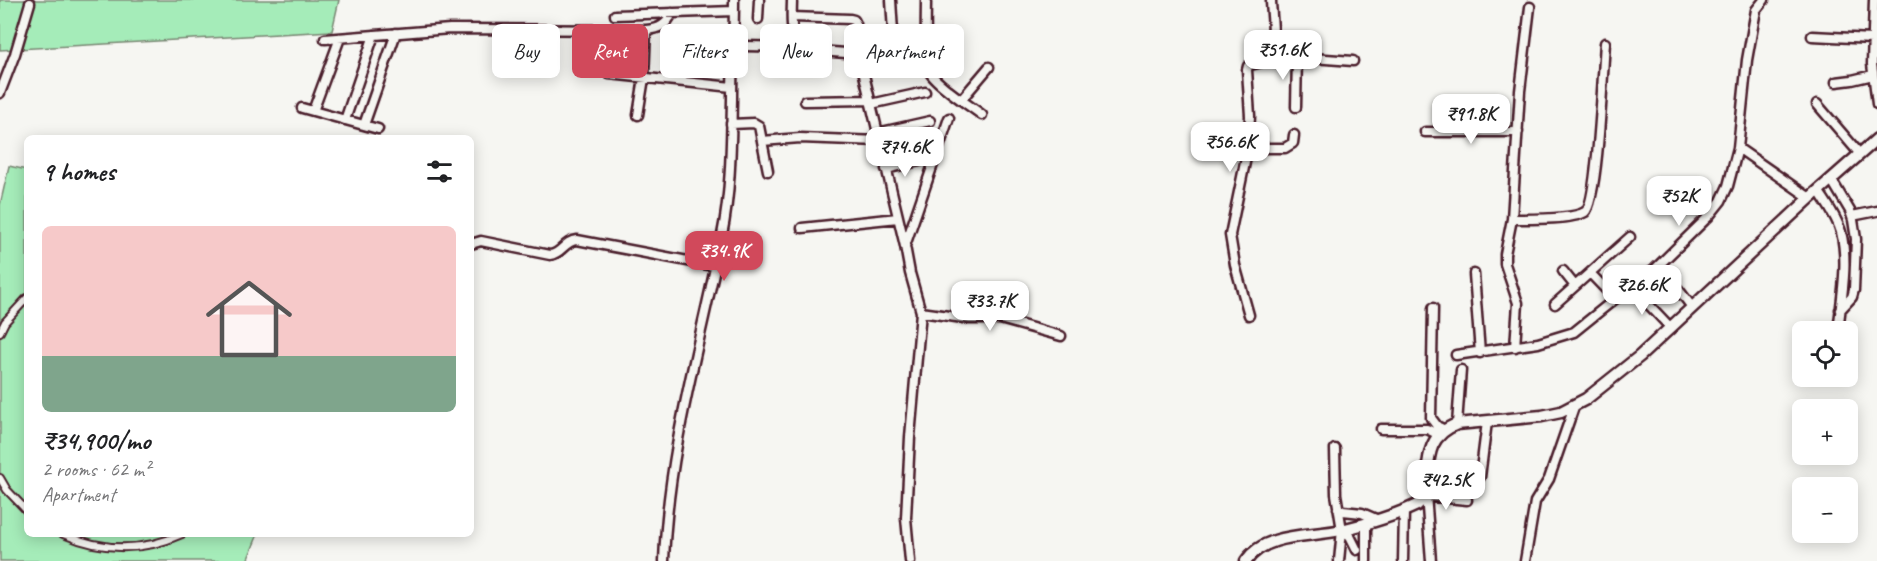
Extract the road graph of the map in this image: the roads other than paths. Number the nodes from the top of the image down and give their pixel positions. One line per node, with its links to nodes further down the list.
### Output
1 (734, 0): 12 (street)
2 (759, 0): 16 (street)
3 (792, 0): 15 (street)
4 (891, 0): 20 (street)
5 (926, 0): 42 (street)
6 (1271, 0): 30 (street)
7 (1759, 0): 8 (street)
8 (1764, 0): 71 (street)
9 (1874, 0): 28 (street)
10 (30, 3): 41 (street)
11 (1530, 7): 65 (street)
12 (734, 11): 13 (street); 17 (street)
13 (672, 13): 14 (street); 22 (street)
14 (615, 15)
15 (792, 16): 18 (street); 19 (street)
16 (758, 19)
17 (734, 24)
18 (793, 24)
19 (856, 24)
20 (892, 24)
21 (572, 29): 23 (street)
22 (648, 30)
23 (396, 33): 24 (street); 59 (street)
24 (374, 35): 26 (street); 56 (street)
25 (1812, 36): 28 (street)
26 (340, 38): 27 (street); 52 (street)
27 (325, 39)
28 (1872, 39): 34 (street)
29 (1605, 43): 81 (street)
30 (1271, 55): 31 (street); 70 (street)
31 (1297, 56): 32 (street); 48 (street)
32 (1353, 61)
33 (989, 67): 42 (street)
34 (1873, 75): 38 (street); 46 (street)
35 (644, 78): 39 (street); 53 (street)
36 (732, 78): 39 (street)
37 (865, 78): 44 (street)
38 (1836, 82)
39 (732, 87): 58 (street)
40 (925, 92): 44 (street)
41 (0, 93)
42 (961, 100): 54 (street)
43 (805, 101): 44 (street)
44 (870, 102): 67 (street)
45 (1817, 104): 72 (street)
46 (1877, 104)
47 (1442, 105): 62 (street)
48 (1296, 107)
49 (302, 108): 52 (street)
50 (1471, 108): 63 (street)
51 (1499, 109): 64 (street)
52 (313, 111): 56 (street)
53 (638, 115)
54 (982, 115)
55 (949, 118): 85 (street)
56 (345, 120): 59 (street)
57 (930, 121): 67 (street)
58 (731, 124): 69 (street); 86 (street)
59 (364, 125): 60 (street)
60 (378, 129)
61 (1425, 132): 62 (street)
62 (1442, 132): 63 (street)
63 (1471, 132): 64 (street)
64 (1499, 132): 65 (street)
65 (1518, 132): 81 (street)
66 (1294, 135): 70 (street)
67 (878, 137): 69 (street); 74 (street)
68 (1877, 139): 72 (street)
69 (762, 141): 75 (street)
70 (1248, 147): 102 (street)
71 (1738, 148): 77 (street); 87 (street)
72 (1859, 153): 76 (street)
73 (919, 161): 74 (street)
74 (886, 169): 80 (street)
75 (768, 171)
76 (1831, 179): 77 (street); 79 (street)
77 (1814, 194): 98 (street); 100 (street)
78 (1877, 211): 79 (street)
79 (1852, 216): 100 (street)
80 (898, 218): 82 (street); 85 (street)
81 (1512, 219): 107 (street)
82 (802, 228)
83 (1630, 237): 89 (street)
84 (474, 243): 86 (street)
85 (905, 246): 101 (street)
86 (714, 266): 130 (street)
87 (1654, 270): 92 (street); 93 (street)
88 (1563, 271): 91 (street)
89 (1590, 273): 91 (street); 95 (street)
90 (1474, 274): 108 (street)
91 (1575, 286): 97 (street)
92 (1632, 286): 95 (street); 104 (street)
93 (1667, 288)
94 (1678, 289): 98 (street)
95 (1615, 298): 107 (street)
96 (24, 301): 105 (street)
97 (1555, 304)
98 (1692, 307): 104 (street)
99 (1433, 309): 115 (street)
100 (1840, 310): 103 (street)
101 (921, 312): 106 (street); 131 (street)
102 (1249, 315)
103 (1839, 321)
104 (1670, 327): 111 (street)
105 (0, 332)
106 (1060, 336)
107 (1515, 347): 108 (street)
108 (1480, 353): 109 (street)
109 (1456, 355)
110 (1461, 369): 113 (street)
111 (1574, 407): 112 (street); 137 (street)
112 (1487, 422): 113 (street); 117 (street)
113 (1457, 424): 115 (street)
114 (1381, 429): 115 (street)
115 (1442, 433): 119 (street)
116 (1335, 449): 122 (street)
117 (1479, 477)
118 (0, 478): 121 (street)
119 (1426, 495): 120 (street); 123 (street); 136 (street)
120 (1467, 500)
121 (24, 508)
122 (1338, 508): 124 (street); 126 (street)
123 (1404, 511): 124 (street); 135 (street)
124 (1378, 519): 125 (street)
125 (1366, 524): 126 (street); 134 (street)
126 (1342, 530): 129 (street); 132 (street); 133 (street)
127 (70, 537): 128 (street)
128 (176, 537)
129 (1357, 550)
130 (664, 561)
131 (910, 561)
132 (1246, 561)
133 (1339, 561)
134 (1366, 561)
135 (1403, 561)
136 (1431, 561)
137 (1526, 561)

